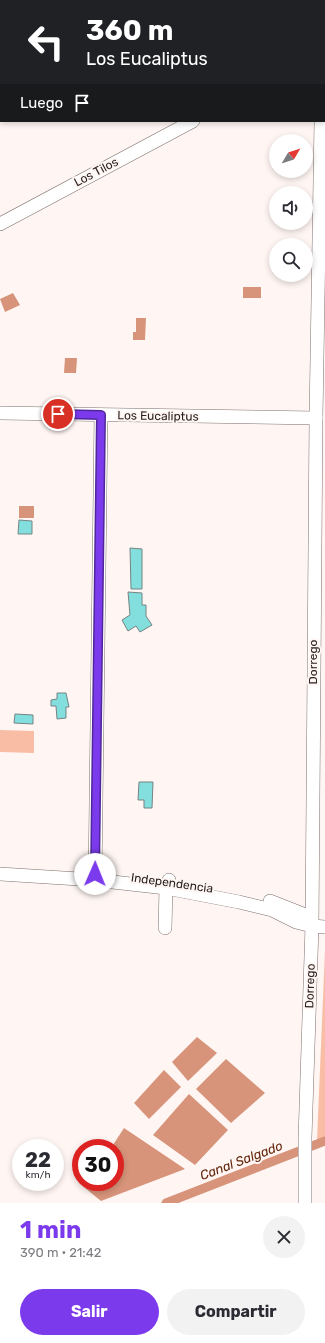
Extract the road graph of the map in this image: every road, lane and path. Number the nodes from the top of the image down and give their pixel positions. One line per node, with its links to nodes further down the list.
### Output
1 (191, 122): 3 (street, Los Tilos)
2 (321, 122): 6 (street, Dorrego)
3 (0, 224)
4 (0, 413): 5 (street, Los Eucaliptus)
5 (101, 415): 6 (street, Los Eucaliptus); 12 (street)
6 (316, 418): 7 (street, Dorrego)
7 (320, 500): 8 (street, Dorrego)
8 (314, 636): 9 (street); 14 (street, Dorrego)
9 (325, 649)
10 (0, 867): 12 (street, Independencia)
11 (0, 874): 12 (street, Independencia)
12 (95, 877): 13 (street, Independencia)
13 (167, 884): 14 (street, Independencia); 16 (street)
14 (312, 926): 15 (street); 17 (street, Dorrego)
15 (325, 926)
16 (165, 928)
17 (305, 1203)

